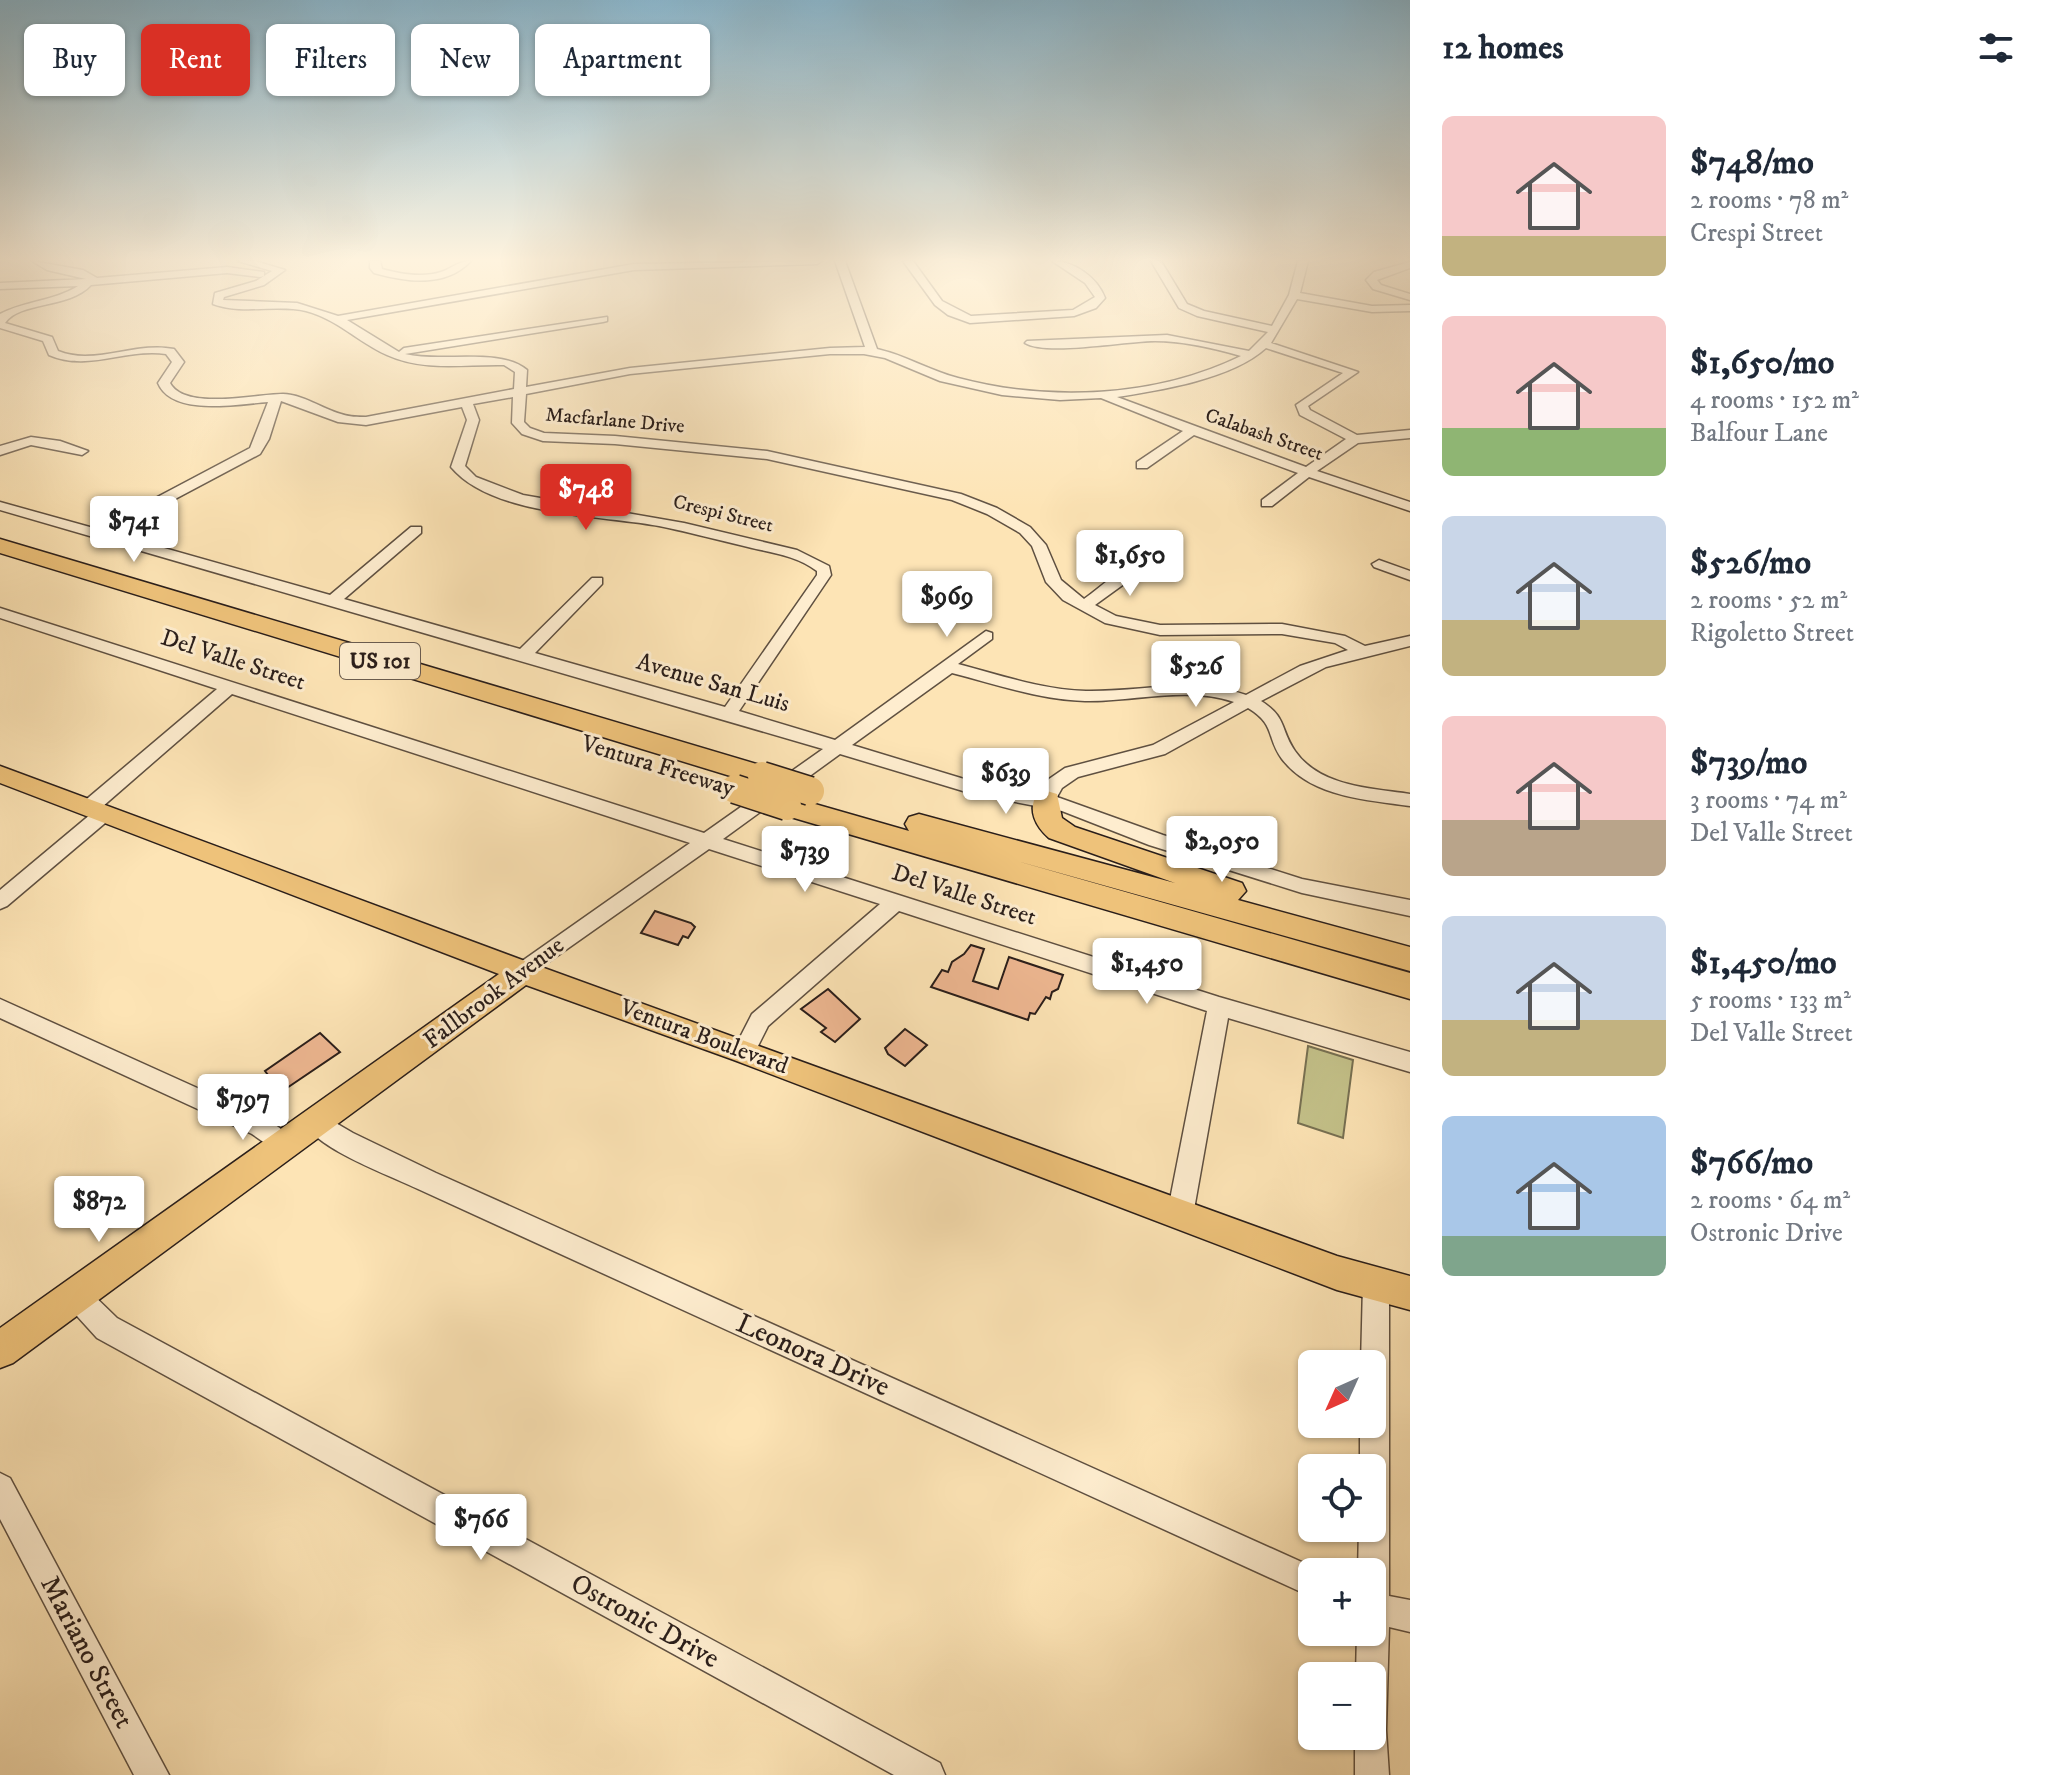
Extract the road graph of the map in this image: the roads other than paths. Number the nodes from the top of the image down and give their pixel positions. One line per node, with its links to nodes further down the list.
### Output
1 (50, 344): 14 (street)
2 (377, 344): 10 (street, Macfarlane Drive)
3 (449, 344): 10 (street)
4 (869, 344): 9 (street)
5 (1042, 344): 6 (street)
6 (1087, 344)
7 (1214, 344): 11 (street)
8 (1264, 344): 11 (street); 18 (street)
9 (872, 351): 12 (street); 13 (street)
10 (392, 353): 12 (street, Macfarlane Drive)
11 (1250, 355): 13 (street)
12 (520, 391): 15 (street); 35 (street, Macfarlane Drive)
13 (1106, 397): 16 (street, Calabash Street)
14 (276, 399): 15 (street); 27 (street)
15 (466, 402): 44 (street, Crespi Street)
16 (1192, 431): 21 (street); 22 (street, Calabash Street)
17 (1410, 434): 18 (street)
18 (1355, 439): 22 (street)
19 (0, 451): 20 (street)
20 (82, 451)
21 (1142, 465)
22 (1309, 472): 23 (street); 25 (street, Calabash Street)
23 (1267, 503)
24 (0, 506): 27 (street, Avenue San Luis)
25 (1410, 507)
26 (416, 530): 34 (street)
27 (98, 534): 34 (street, Avenue San Luis)
28 (0, 546): 47 (highway, Ventura Freeway / US 101, bridge)
29 (1157, 558): 35 (street)
30 (0, 563): 47 (highway, Ventura Freeway / US 101, bridge)
31 (1379, 564): 32 (street)
32 (1410, 576)
33 (597, 581): 40 (street)
34 (332, 601): 40 (street, Avenue San Luis)
35 (1083, 607): 39 (street, Macfarlane Drive)
36 (0, 613): 42 (street, Del Valle Street)
37 (986, 636): 41 (street, Fallbrook Avenue)
38 (1410, 641): 39 (street)
39 (1363, 651): 43 (street)
40 (523, 656): 44 (street, Avenue San Luis)
41 (949, 667): 43 (street); 45 (street, Fallbrook Avenue)
42 (230, 687): 50 (street); 51 (street, Del Valle Street)
43 (1247, 701): 48 (street); 49 (street)
44 (729, 714): 45 (street, Avenue San Luis)
45 (839, 746): 49 (street, Avenue San Luis); 51 (street, Fallbrook Avenue)
46 (0, 774): 50 (main road, Ventura Boulevard)
47 (799, 798): 55 (highway, Ventura Freeway / US 101)
48 (1410, 800)
49 (1047, 801): 54 (street, Avenue San Luis); 55 (highway)
50 (97, 811): 52 (street); 56 (main road, Ventura Boulevard)
51 (706, 840): 53 (street, Del Valle Street); 56 (street, Fallbrook Avenue)
52 (0, 901)
53 (897, 901): 57 (street, Del Valle Street); 59 (street)
54 (1410, 908)
55 (1406, 967)
56 (523, 972): 59 (main road, Ventura Boulevard); 61 (main road, Fallbrook Avenue)
57 (1219, 1006): 60 (street, Del Valle Street); 63 (street)
58 (0, 1008): 62 (street)
59 (744, 1051): 63 (main road, Ventura Boulevard)
60 (1410, 1062)
61 (317, 1123): 62 (main road, Fallbrook Avenue); 70 (street, Leonora Drive)
62 (285, 1146): 66 (main road, Fallbrook Avenue)
63 (1180, 1215): 64 (main road, Ventura Boulevard)
64 (1376, 1285): 65 (main road, Ventura Boulevard); 69 (street)
65 (1410, 1293)
66 (76, 1296): 67 (main road, Fallbrook Avenue); 75 (street, Ostronic Drive)
67 (0, 1350)
68 (0, 1488): 74 (street, Mariano Street)
69 (1373, 1558)
70 (1298, 1575)
71 (1386, 1611): 72 (street)
72 (1410, 1616)
73 (1372, 1750): 76 (street)
74 (152, 1775)
75 (928, 1775)
76 (1372, 1775)

